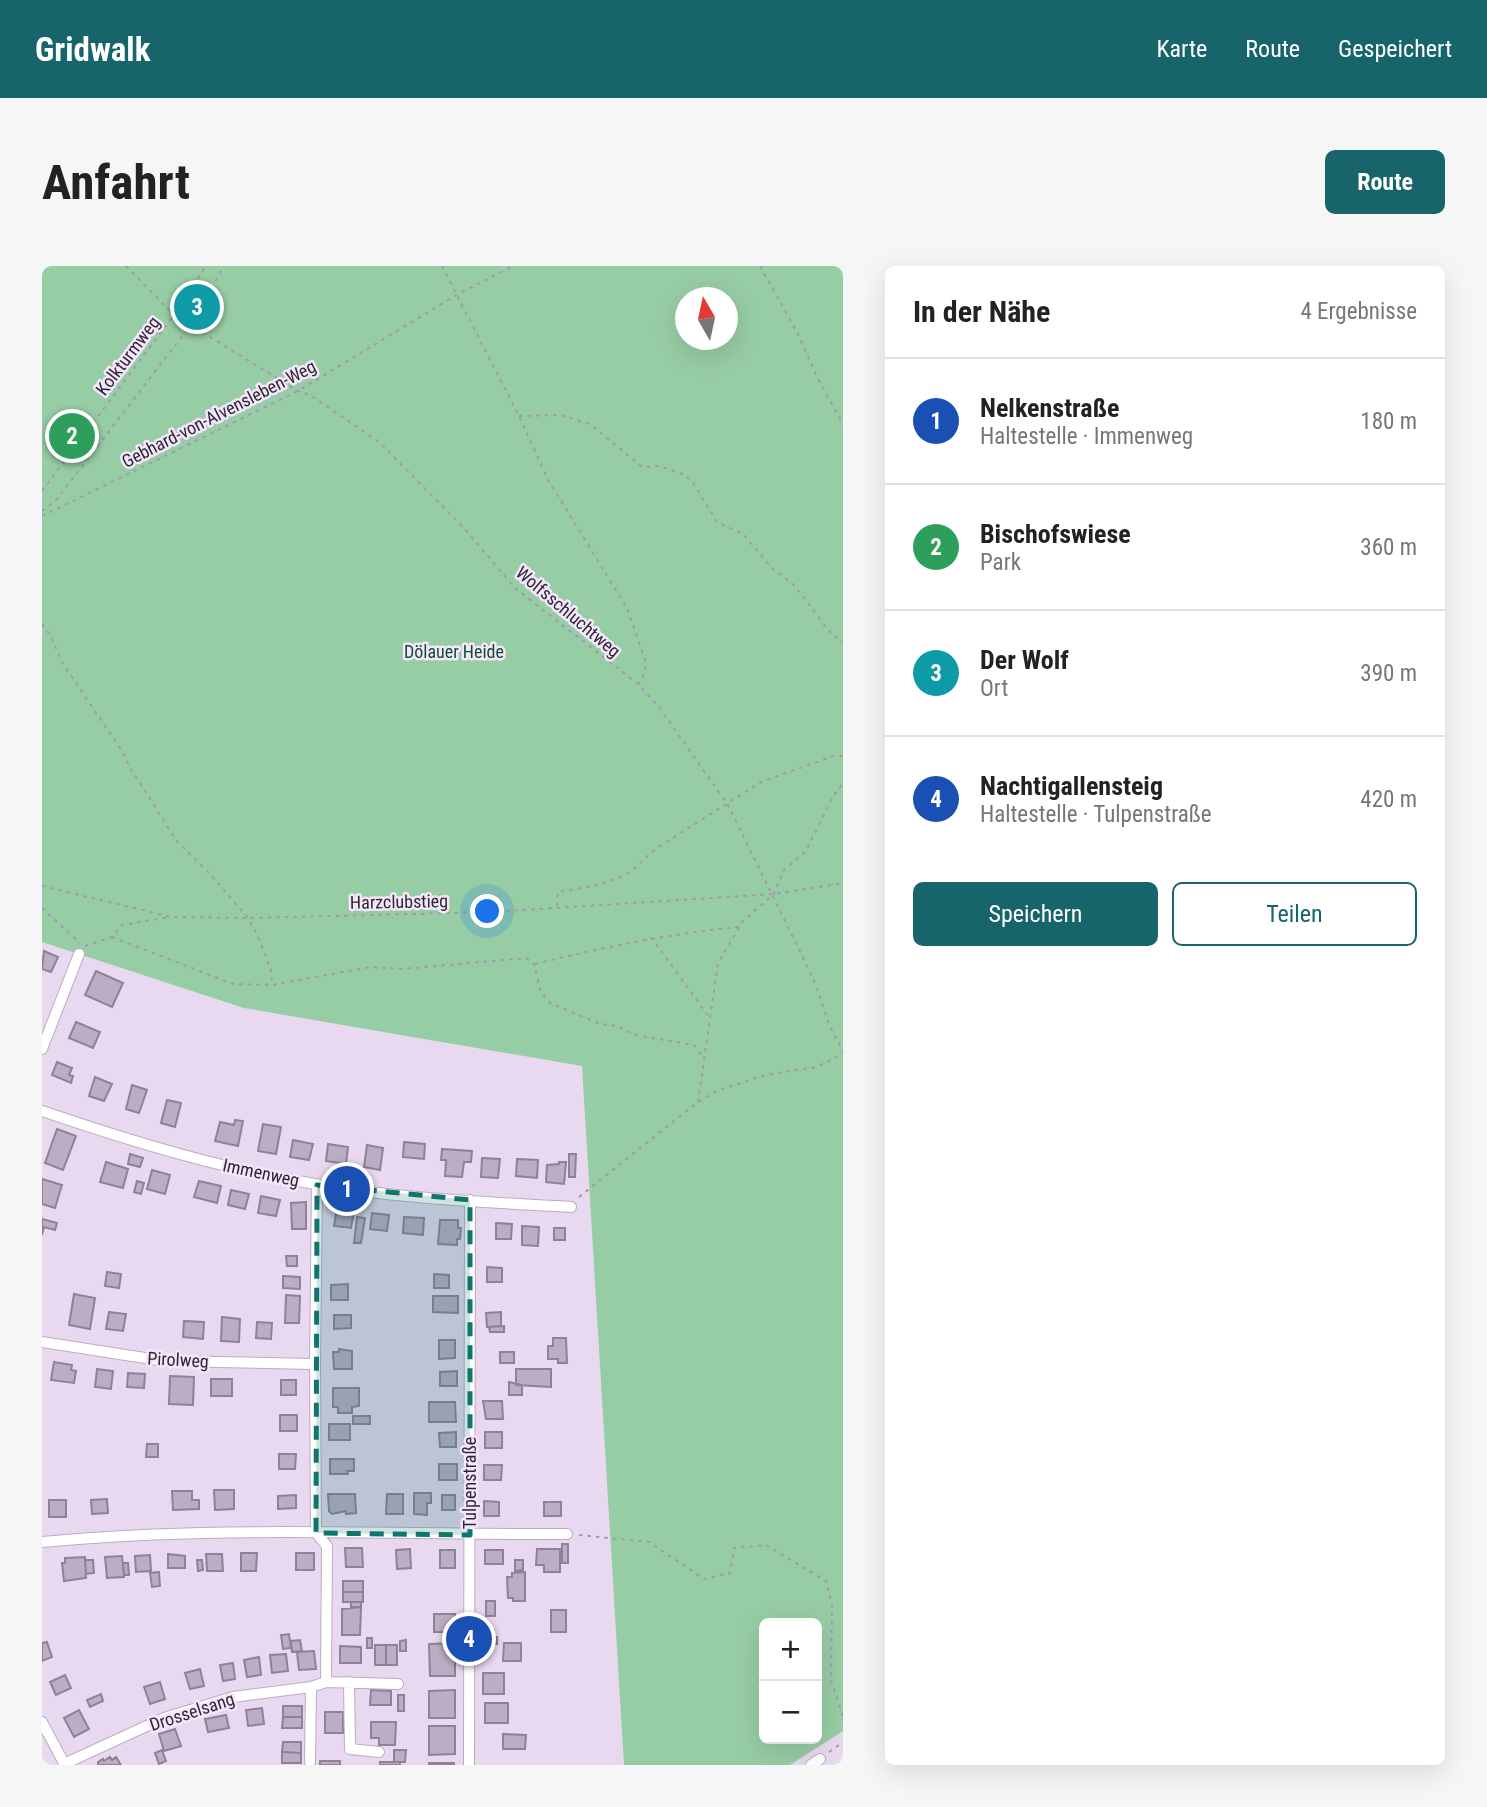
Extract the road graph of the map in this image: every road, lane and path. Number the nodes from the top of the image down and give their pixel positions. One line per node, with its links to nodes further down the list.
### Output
1 (126, 266): 8 (path, Wolfsschluchtweg)
2 (205, 266): 8 (path, Kolkturmweg)
3 (224, 266): 9 (path)
4 (442, 266): 7 (path)
5 (513, 266): 7 (path, Gebhard-von-Alvensleben-Weg)
6 (760, 266): 12 (path)
7 (458, 294): 10 (path, Gebhard-von-Alvensleben-Weg); 11 (path)
8 (174, 316): 9 (path, Wolfsschluchtweg); 13 (path, Kolkturmweg)
9 (190, 326): 10 (path, Wolfsschluchtweg); 14 (path)
10 (298, 391): 15 (path, Gebhard-von-Alvensleben-Weg); 18 (path, Wolfsschluchtweg)
11 (519, 416): 17 (path); 18 (path)
12 (843, 424)
13 (42, 491)
14 (42, 511)
15 (42, 516)
16 (42, 624): 28 (path)
17 (843, 642)
18 (638, 684): 21 (path, Wolfsschluchtweg)
19 (843, 756): 21 (path)
20 (843, 783): 24 (path)
21 (728, 805): 24 (path, Wolfsschluchtweg); 26 (path)
22 (843, 883): 24 (path, Harzclubstieg)
23 (42, 886): 27 (path, Harzclubstieg)
24 (774, 894): 26 (path, Harzclubstieg); 29 (path); 37 (path, Wolfsschluchtweg)
25 (42, 908): 30 (path)
26 (557, 908): 28 (path, Harzclubstieg)
27 (170, 917): 28 (path, Harzclubstieg); 30 (path)
28 (248, 918): 34 (path)
29 (738, 927): 31 (path); 35 (path)
30 (112, 937): 34 (path)
31 (651, 937): 33 (path); 35 (path)
32 (79, 954): 36 (street)
33 (534, 964): 34 (path); 38 (path)
34 (272, 985)
35 (710, 1018): 38 (path)
36 (42, 1049)
37 (843, 1053): 39 (path)
38 (704, 1059): 39 (path)
39 (698, 1102): 43 (path)
40 (42, 1111): 41 (street, Immenweg)
41 (317, 1185): 42 (street, Immenweg); 45 (street)
42 (470, 1200): 43 (street, Immenweg); 48 (street, Tulpenstraße)
43 (571, 1207)
44 (42, 1342): 45 (street, Pirolweg)
45 (315, 1364): 46 (street)
46 (316, 1533): 48 (street); 49 (street); 50 (street)
47 (567, 1534): 48 (street); 54 (path)
48 (470, 1535): 61 (street, Tulpenstraße)
49 (42, 1542)
50 (326, 1682): 51 (street, Drosselsang); 53 (street, Drosselsang)
51 (349, 1682): 52 (street, Drosselsang); 57 (street)
52 (398, 1684)
53 (311, 1687): 58 (street); 60 (street, Drosselsang)
54 (843, 1717)
55 (42, 1723): 60 (street)
56 (843, 1742): 59 (path)
57 (379, 1752)
58 (310, 1762)
59 (816, 1762)
60 (64, 1765)
61 (469, 1765)

